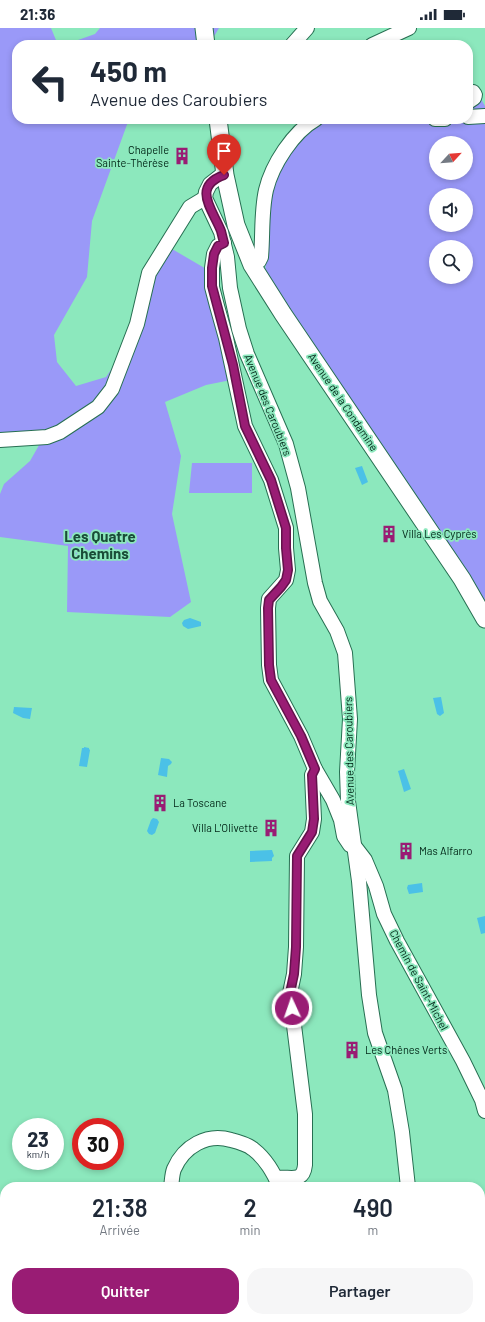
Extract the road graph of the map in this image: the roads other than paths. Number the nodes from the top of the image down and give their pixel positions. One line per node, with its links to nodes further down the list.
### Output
1 (204, 28): 4 (main road)
2 (307, 28): 5 (street)
3 (409, 28): 6 (street)
4 (205, 40)
5 (296, 40)
6 (383, 40)
7 (485, 116): 8 (street)
8 (473, 117)
9 (219, 124): 11 (main road, Avenue de la Condamine)
10 (307, 124): 14 (street)
11 (224, 175): 12 (street); 14 (main road, Avenue de la Condamine)
12 (206, 198): 13 (street, Avenue des Caroubiers); 15 (street)
13 (224, 243): 17 (street, Chemin de Saint-Michel); 18 (street, Avenue des Caroubiers)
14 (252, 265): 16 (main road, Avenue de la Condamine)
15 (0, 440)
16 (485, 619)
17 (315, 769): 18 (street, Chemin de Saint-Michel); 22 (street)
18 (355, 847): 19 (street, Chemin de Saint-Michel); 23 (street, Avenue des Caroubiers)
19 (485, 1111)
20 (172, 1182): 21 (street)
21 (277, 1182)
22 (279, 1182)
23 (407, 1182)

